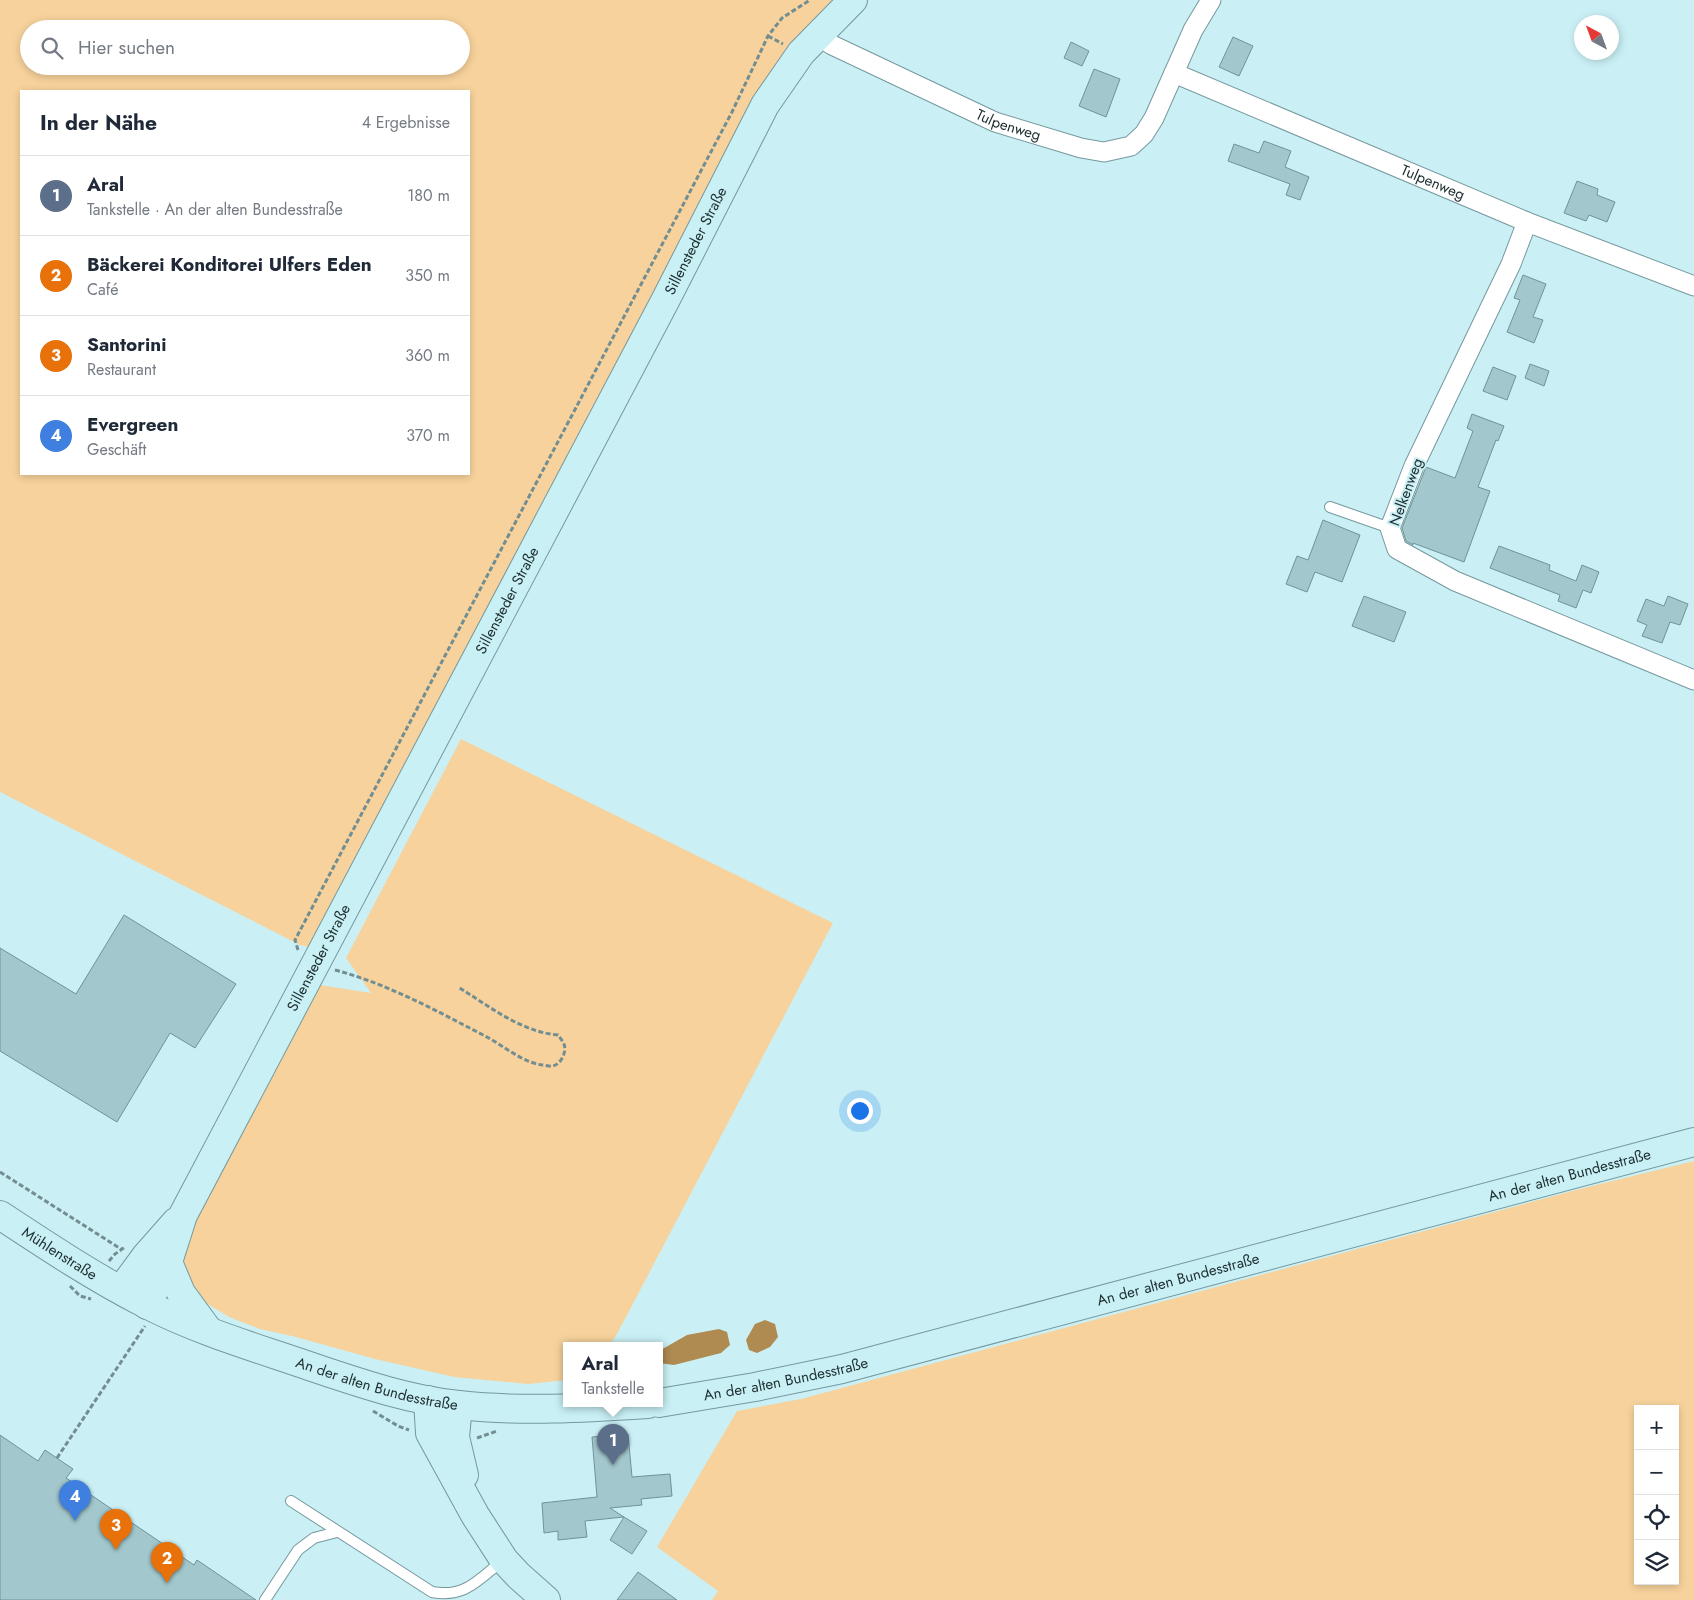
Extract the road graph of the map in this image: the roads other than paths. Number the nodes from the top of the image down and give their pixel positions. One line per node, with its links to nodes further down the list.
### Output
1 (853, 0): 3 (street, Sillensteder Straße)
2 (1211, 0): 4 (street, Tulpenweg)
3 (817, 35): 4 (street, Tulpenweg); 11 (street, Sillensteder Straße)
4 (1174, 73): 5 (street, Tulpenweg)
5 (1527, 222): 6 (street, Tulpenweg); 8 (street, Nelkenweg)
6 (1694, 286)
7 (1330, 507): 8 (lane)
8 (1390, 528): 9 (street, Nelkenweg)
9 (1694, 680)
10 (1694, 1142): 18 (street, An der alten Bundesstraße)
11 (183, 1215): 13 (street, Sillensteder Straße); 14 (street, Sillensteder Straße)
12 (0, 1216): 14 (street, Mühlenstraße)
13 (168, 1262): 15 (street, Sillensteder Straße); 16 (street)
14 (121, 1290): 15 (street, An der alten Bundesstraße)
15 (146, 1315): 16 (street, An der alten Bundesstraße)
16 (208, 1330): 17 (street, An der alten Bundesstraße)
17 (428, 1400): 19 (street, An der alten Bundesstraße); 22 (street)
18 (663, 1402)
19 (458, 1405): 20 (street, An der alten Bundesstraße); 22 (street)
20 (588, 1407)
21 (291, 1500): 23 (lane)
22 (475, 1515): 24 (street)
23 (337, 1532): 24 (lane); 25 (lane)
24 (504, 1560): 26 (street)
25 (265, 1600)
26 (546, 1600)

